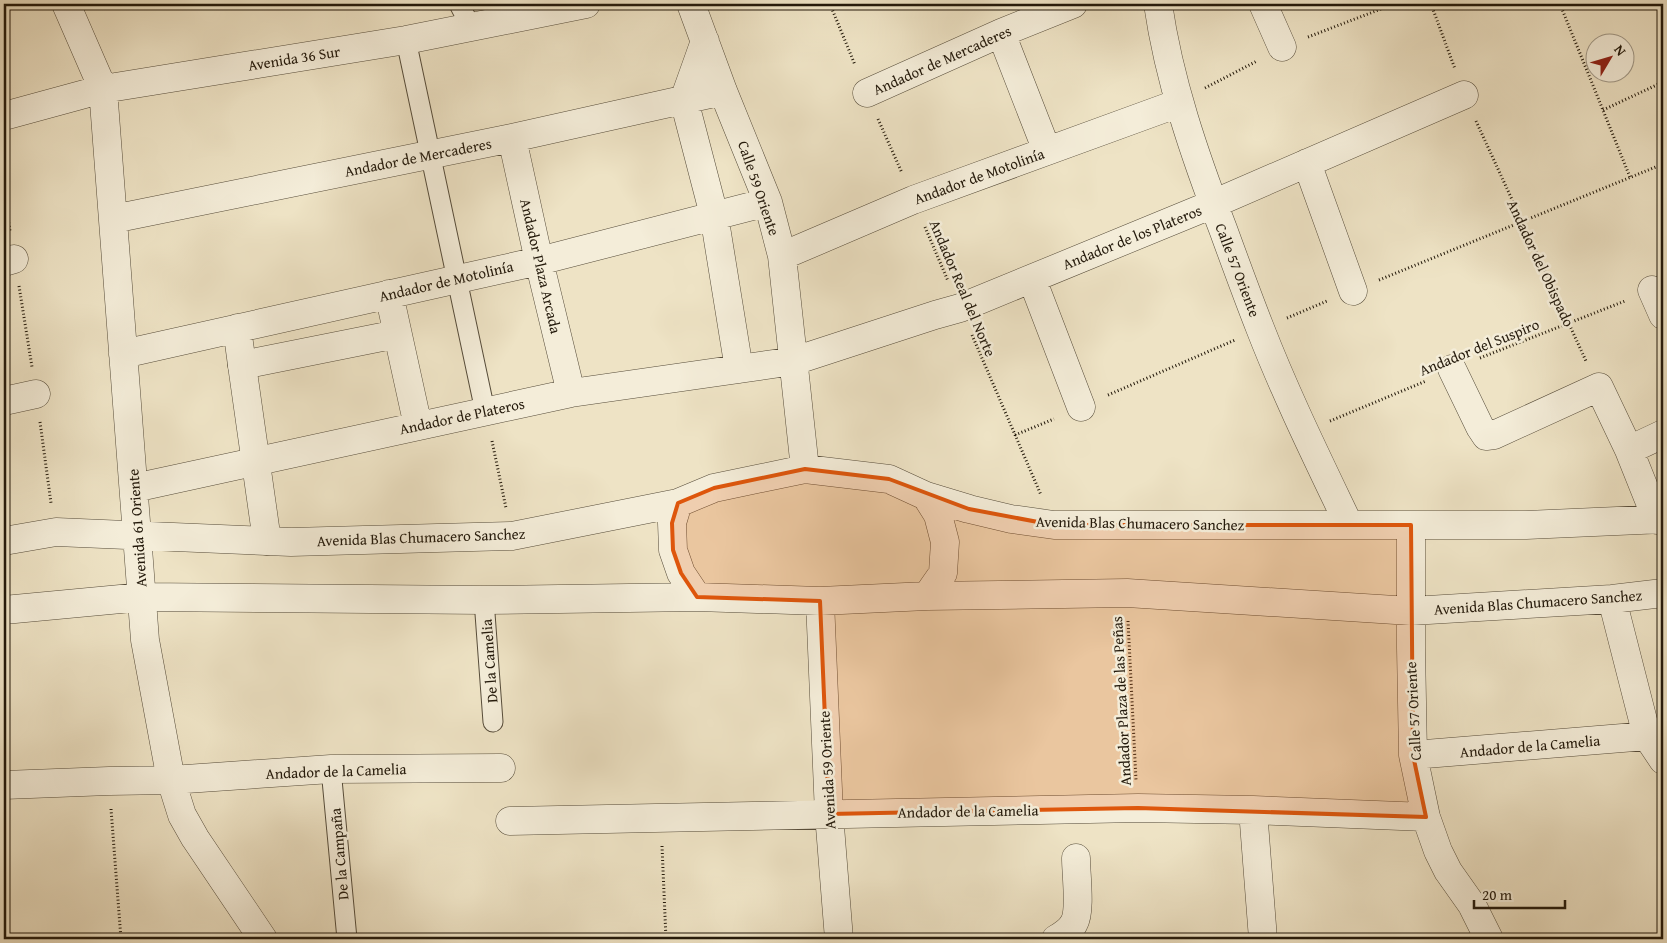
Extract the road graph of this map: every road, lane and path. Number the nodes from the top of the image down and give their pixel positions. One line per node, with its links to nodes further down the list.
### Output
1 (66, 4): 16 (street, Avenida 61 Oriente)
2 (586, 4): 10 (street, Avenida 36 Sur)
3 (691, 4): 13 (street, Calle 59 Oriente)
4 (830, 4): 18 (path, Andador Real del Norte)
5 (1073, 4): 11 (street, Andador de Mercaderes)
6 (1158, 4): 21 (street, Calle 57 Oriente)
7 (1263, 4): 14 (street)
8 (1431, 4): 19 (path, Andador del Obispado)
9 (1560, 4): 22 (path)
10 (465, 15): 12 (street, Avenida 36 Sur)
11 (1001, 33): 18 (street, Andador de Mercaderes); 25 (street)
12 (406, 40): 16 (street, Avenida 36 Sur); 26 (lane)
13 (705, 41): 17 (street, Calle 59 Oriente); 20 (street)
14 (1282, 48)
15 (1663, 82): 22 (path)
16 (103, 89): 23 (street, Avenida 36 Sur); 33 (street, Avenida 61 Oriente)
17 (723, 91): 20 (street, Andador de Mercaderes); 30 (street, Calle 59 Oriente)
18 (867, 93): 29 (path, Andador Real del Norte)
19 (1464, 96): 27 (street, Andador de los Plateros); 43 (path, Andador del Obispado)
20 (684, 100): 24 (street, Andador de Mercaderes); 32 (street)
21 (1179, 102): 25 (street, Andador de Motolinía); 31 (street, Calle 57 Oriente)
22 (1603, 110): 28 (path)
23 (4, 116)
24 (512, 138): 26 (street, Andador de Mercaderes); 35 (street, Andador Plaza Arcada)
25 (1047, 151): 29 (street, Andador de Motolinía)
26 (431, 155): 33 (street, Andador de Mercaderes); 36 (lane)
27 (1307, 163): 31 (street, Andador de los Plateros); 38 (street)
28 (1630, 177)
29 (913, 200): 34 (street, Andador de Motolinía); 41 (path, Andador Real del Norte)
30 (768, 202): 32 (street, Andador de Motolinía); 34 (street, Calle 59 Oriente)
31 (1213, 204): 37 (street, Andador de los Plateros); 58 (street, Calle 57 Oriente)
32 (714, 215): 35 (street, Andador de Motolinía); 49 (street)
33 (113, 219): 46 (street, Avenida 61 Oriente)
34 (782, 256): 47 (street, Calle 59 Oriente)
35 (539, 261): 36 (street, Andador de Motolinía); 52 (street, Andador Plaza Arcada)
36 (457, 279): 40 (street, Andador de Motolinía); 56 (lane)
37 (1032, 279): 41 (street, Andador de los Plateros); 55 (street)
38 (1353, 290)
39 (1652, 290): 42 (street); 43 (path, Andador del Suspiro)
40 (389, 294): 44 (street, Andador de Motolinía); 45 (street)
41 (960, 308): 47 (street, Andador de los Plateros); 67 (path, Andador Real del Norte)
42 (1663, 315)
43 (1568, 322): 50 (path, Andador del Suspiro); 51 (path, Andador del Obispado)
44 (237, 328): 46 (street, Andador de Motolinía); 48 (street)
45 (397, 334): 48 (street); 57 (street)
46 (123, 354): 63 (street, Avenida 61 Oriente)
47 (794, 361): 49 (street, Andador de Plateros); 62 (street, Calle 59 Oriente)
48 (242, 365): 61 (street)
49 (739, 369): 52 (street, Andador de Plateros)
50 (1452, 370): 51 (street); 58 (path, Andador del Suspiro)
51 (1599, 386): 60 (street)
52 (571, 393): 56 (street, Andador de Plateros)
53 (36, 394): 54 (street)
54 (4, 401)
55 (1081, 407)
56 (485, 411): 57 (street, Andador de Plateros); 71 (path)
57 (418, 426): 61 (street, Andador de Plateros)
58 (1305, 432): 68 (street, Calle 57 Oriente)
59 (1663, 434): 60 (street)
60 (1629, 450): 66 (street)
61 (255, 461): 63 (street, Andador de Plateros); 73 (street)
62 (805, 469): 64 (street, Avenida Blas Chumacero Sanchez); 65 (street, Avenida Blas Chumacero Sanchez)
63 (134, 488): 70 (street, Avenida 61 Oriente)
64 (926, 496): 67 (street, Avenida Blas Chumacero Sanchez); 77 (street)
65 (678, 503): 71 (street, Avenida Blas Chumacero Sanchez); 76 (street)
66 (1660, 520): 69 (street, Avenida Blas Chumacero Sanchez)
67 (1054, 525): 68 (street, Avenida Blas Chumacero Sanchez)
68 (1349, 525): 69 (street, Avenida Blas Chumacero Sanchez)
69 (1411, 525): 83 (street, Calle 57 Oriente)
70 (138, 535): 72 (street, Avenida Blas Chumacero Sanchez); 73 (street, Avenida Blas Chumacero Sanchez); 78 (street, Avenida 61 Oriente)
71 (512, 536): 73 (street, Avenida Blas Chumacero Sanchez)
72 (4, 541)
73 (267, 541)
74 (1127, 593): 77 (street, Avenida Blas Chumacero Sanchez); 83 (street, Avenida Blas Chumacero Sanchez); 93 (path, Andador Plaza de las Peñas)
75 (1663, 593): 79 (street, Avenida Blas Chumacero Sanchez)
76 (698, 596): 80 (street, Avenida Blas Chumacero Sanchez); 81 (street, Avenida Blas Chumacero Sanchez)
77 (928, 596): 81 (street, Avenida Blas Chumacero Sanchez)
78 (142, 597): 80 (street, Avenida Blas Chumacero Sanchez); 82 (street, Avenida Blas Chumacero Sanchez); 91 (street, Avenida 61 Oriente)
79 (1612, 598): 83 (street, Avenida Blas Chumacero Sanchez); 85 (street)
80 (484, 600): 84 (lane, De la Camelia)
81 (820, 601): 95 (street, Avenida 59 Oriente)
82 (4, 610)
83 (1411, 611): 86 (street, Calle 57 Oriente)
84 (493, 722)
85 (1647, 736): 86 (street, Andador de la Camelia); 87 (street)
86 (1413, 756): 96 (street, Calle 57 Oriente)
87 (1663, 760)
88 (501, 768): 89 (street, Andador de la Camelia)
89 (330, 769): 91 (street, Andador de la Camelia); 102 (lane, De la Campaña)
90 (109, 780): 91 (street, Andador de la Camelia); 92 (street, Andador de la Camelia); 100 (path)
91 (171, 780): 101 (street, Avenida 61 Oriente)
92 (4, 785)
93 (1138, 808): 94 (street, Andador de la Camelia); 95 (street, Andador de la Camelia)
94 (1253, 810): 96 (street, Andador de la Camelia); 106 (street)
95 (828, 814): 97 (street, Andador de la Camelia); 104 (street, Avenida 59 Oriente)
96 (1426, 817): 107 (street, Calle 57 Oriente)
97 (660, 818): 98 (street, Andador de la Camelia); 103 (path)
98 (510, 821)
99 (1076, 858): 105 (street)
100 (120, 939)
101 (263, 939)
102 (347, 939)
103 (666, 939)
104 (839, 939)
105 (1056, 939)
106 (1263, 939)
107 (1489, 939)

